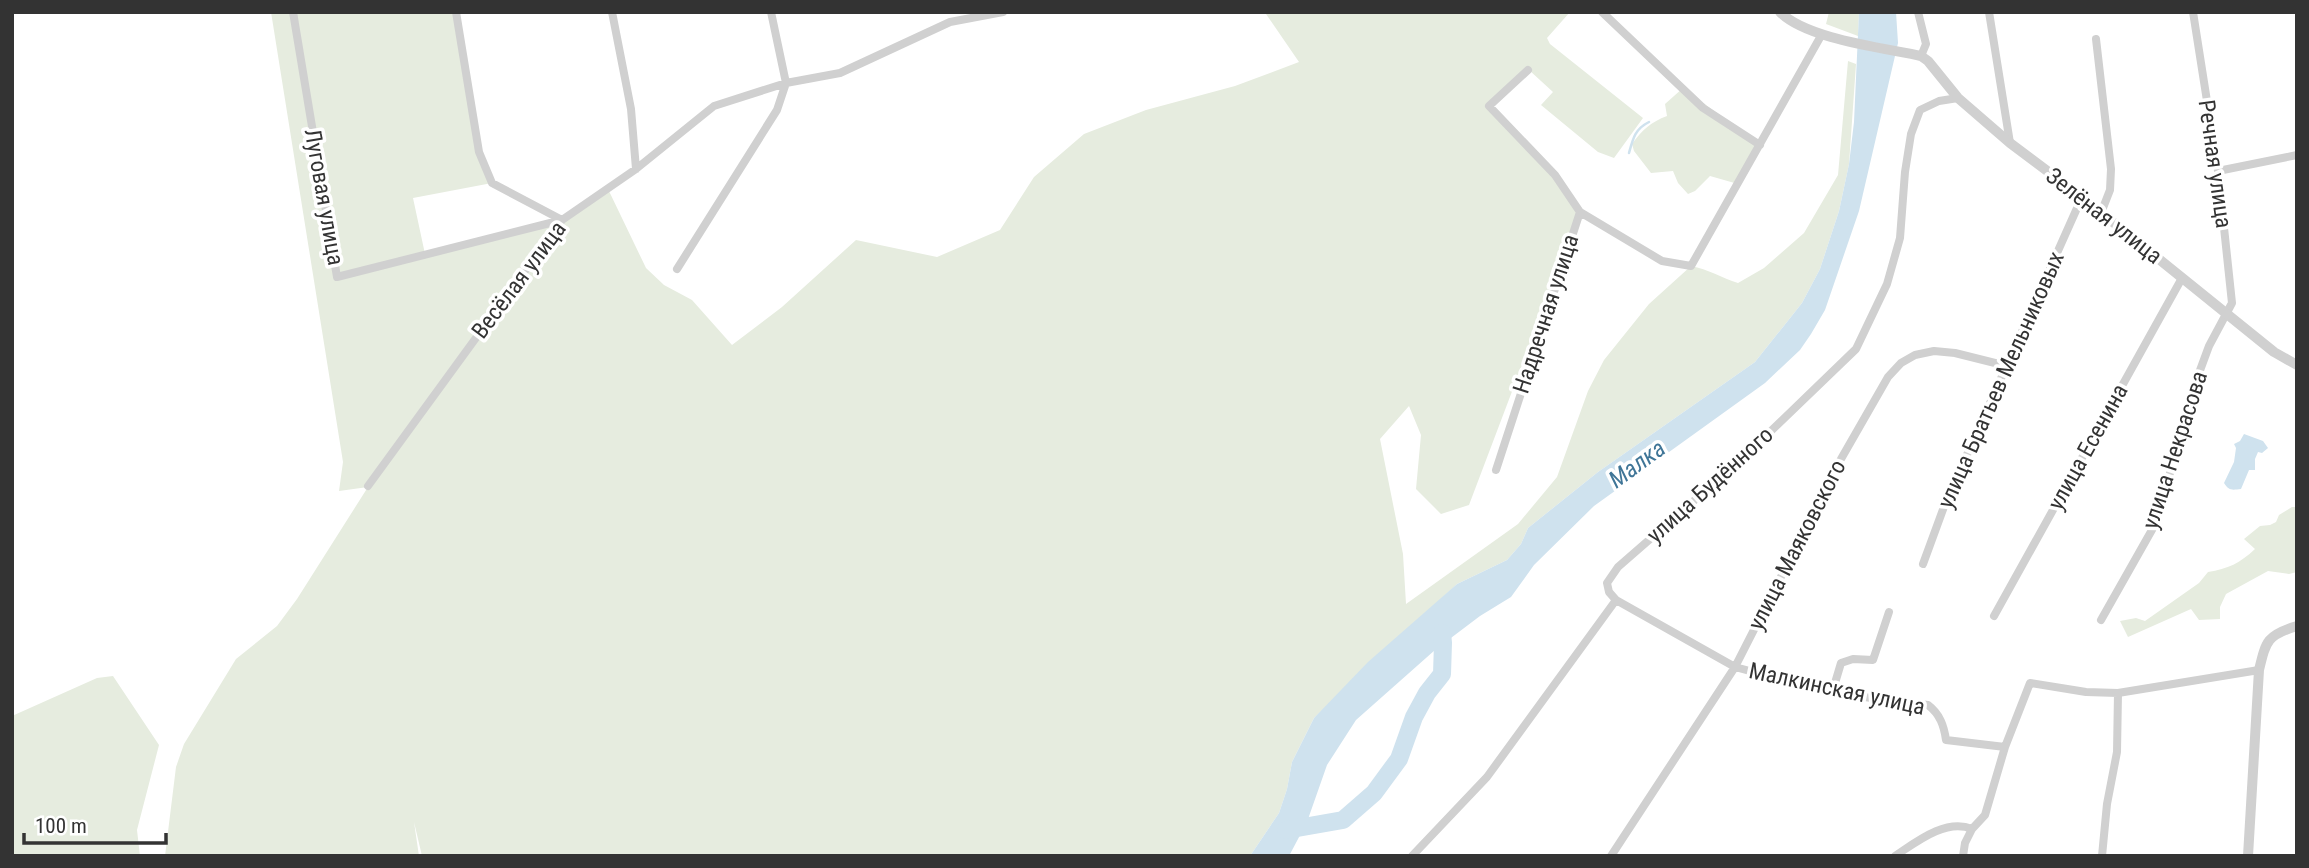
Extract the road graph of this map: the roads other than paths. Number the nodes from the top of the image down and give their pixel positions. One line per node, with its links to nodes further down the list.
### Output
1 (293, 12): 27 (street, Луговая улица)
2 (456, 12): 27 (street)
3 (612, 12): 22 (street)
4 (771, 12): 17 (street)
5 (956, 12): 12 (street)
6 (1003, 12): 12 (street, Весёлая улица)
7 (1601, 12): 20 (street)
8 (1780, 12): 13 (street)
9 (1918, 12): 15 (street)
10 (1989, 12): 19 (street)
11 (2193, 12): 23 (street, Речная улица)
12 (950, 22): 17 (street, Весёлая улица)
13 (1822, 34): 15 (street); 20 (street, Надречная улица)
14 (2096, 39): 26 (street)
15 (1921, 56): 18 (street, Зелёная улица)
16 (1528, 70): 25 (street)
17 (786, 83): 22 (street, Весёлая улица); 28 (street)
18 (1958, 98): 19 (street, Зелёная улица); 36 (street, улица Будённого)
19 (2010, 143): 24 (street, Зелёная улица)
20 (1760, 145): 25 (street, Надречная улица)
21 (2297, 155): 23 (street)
22 (636, 169): 27 (street, Весёлая улица)
23 (2218, 172): 30 (street, Речная улица)
24 (2082, 197): 26 (street, Зелёная улица); 32 (street, улица Братьев Мельниковых)
25 (1580, 212): 33 (street, Надречная улица)
26 (2101, 213): 29 (street, Зелёная улица)
27 (562, 220): 34 (street, Весёлая улица)
28 (677, 269)
29 (2182, 278): 30 (street, Зелёная улица); 38 (street, улица Есенина)
30 (2226, 314): 31 (street, Зелёная улица); 39 (street, улица Некрасова)
31 (2297, 365)
32 (2007, 366): 35 (street, улица Братьев Мельниковых); 41 (street, улица Маяковского)
33 (1496, 470)
34 (368, 486)
35 (1923, 564)
36 (1616, 600): 41 (street, Малкинская улица); 47 (street)
37 (1889, 612): 43 (street)
38 (1994, 616)
39 (2101, 620)
40 (2297, 626): 42 (street)
41 (1735, 667): 43 (street, Малкинская улица); 48 (street, улица Маяковского)
42 (2259, 670): 44 (street); 52 (street)
43 (1832, 693): 45 (street, Малкинская улица)
44 (2118, 693): 45 (street); 51 (street)
45 (2005, 747): 46 (street)
46 (1972, 829): 49 (street); 50 (street)
47 (1412, 856)
48 (1611, 856)
49 (1895, 856)
50 (1964, 856)
51 (2102, 856)
52 (2248, 856)

